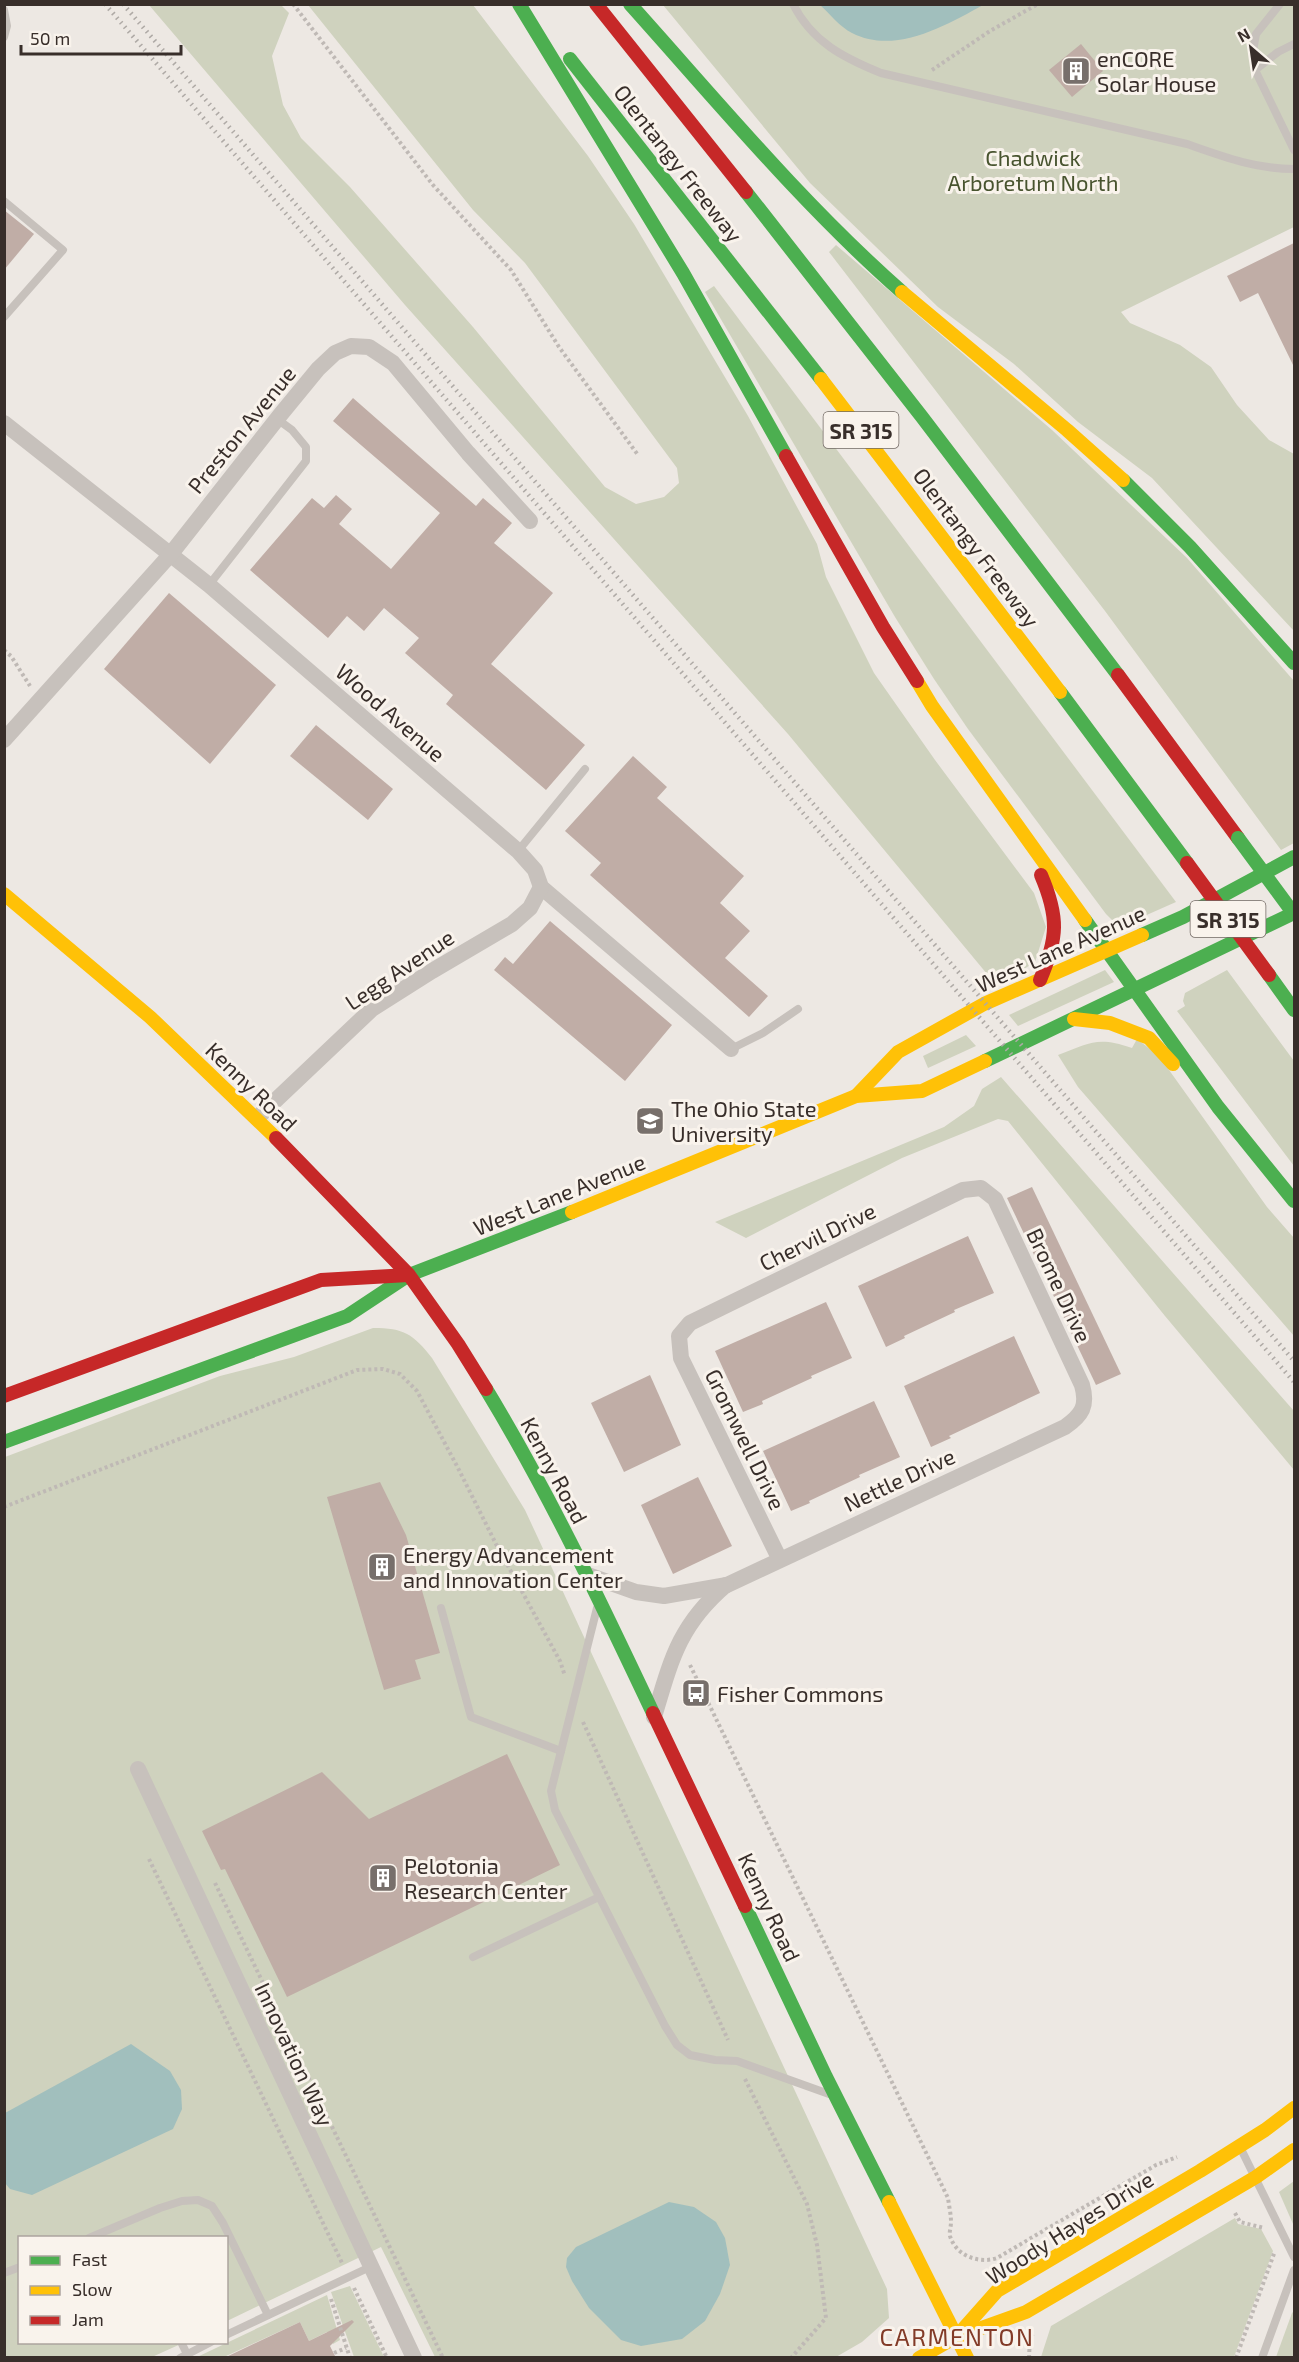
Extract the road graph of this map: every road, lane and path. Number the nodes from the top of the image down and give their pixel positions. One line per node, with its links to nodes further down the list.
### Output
1 (293, 4): 20 (path)
2 (519, 4): 29 (main road)
3 (527, 4): 39 (main road, Olentangy Freeway / SR 315, bridge)
4 (596, 4): 34 (main road, Olentangy Freeway / SR 315, bridge)
5 (630, 4): 25 (main road)
6 (793, 4): 13 (lane)
7 (1038, 4): 13 (path)
8 (1280, 4): 12 (lane)
9 (4, 10): 10 (lane)
10 (4, 37)
11 (1294, 44): 12 (lane)
12 (1254, 70): 14 (lane)
13 (915, 81): 15 (lane)
14 (1294, 150)
15 (1294, 169)
16 (4, 201): 17 (lane)
17 (4, 317)
18 (277, 419): 21 (street, Preston Avenue); 22 (street, Preston Avenue); 23 (lane)
19 (4, 423): 22 (street, Wood Avenue)
20 (638, 455)
21 (530, 521)
22 (170, 555): 23 (street, Wood Avenue); 26 (street, Preston Avenue)
23 (209, 585): 30 (street, Wood Avenue)
24 (4, 650): 26 (path)
25 (1294, 663)
26 (39, 702): 27 (street, Preston Avenue)
27 (4, 740)
28 (585, 769): 30 (lane)
29 (1016, 824): 35 (main road); 36 (main road)
30 (518, 851): 32 (street, Wood Avenue)
31 (1294, 857): 35 (main road, West Lane Avenue)
32 (541, 887): 41 (street, Wood Avenue); 44 (street, Legg Avenue)
33 (4, 894): 44 (main road, Kenny Road)
34 (1294, 914): 37 (main road, West Lane Avenue)
35 (1108, 949): 36 (main road, West Lane Avenue); 37 (main road)
36 (1040, 980): 42 (main road, West Lane Avenue)
37 (1136, 989): 40 (main road, West Lane Avenue); 43 (main road)
38 (798, 1010): 41 (lane)
39 (1294, 1010)
40 (1074, 1019): 42 (main road, West Lane Avenue); 43 (main road)
41 (731, 1049)
42 (856, 1096): 47 (main road, West Lane Avenue)
43 (1218, 1107): 46 (main road)
44 (257, 1118): 47 (main road, Kenny Road)
45 (981, 1188): 48 (street, Chervil Drive); 50 (street, Brome Drive)
46 (1294, 1201)
47 (409, 1275): 49 (main road, West Lane Avenue); 51 (main road, West Lane Avenue); 54 (main road, Kenny Road)
48 (679, 1336): 53 (street, Gromwell Drive)
49 (4, 1396)
50 (1085, 1408): 53 (street, Nettle Drive)
51 (4, 1442)
52 (4, 1507): 59 (path)
53 (780, 1560): 55 (street, Nettle Drive)
54 (588, 1575): 55 (street, Nettle Drive); 56 (main road, Kenny Road)
55 (727, 1585): 61 (street, Nettle Drive)
56 (599, 1598): 61 (main road, Kenny Road); 62 (lane)
57 (441, 1608): 62 (lane)
58 (689, 1662): 74 (path)
59 (566, 1680)
60 (579, 1713): 68 (path)
61 (654, 1717): 70 (main road, Kenny Road)
62 (561, 1751): 66 (lane)
63 (138, 1769): 82 (street, Innovation Way)
64 (149, 1859): 80 (path)
65 (215, 1883): 96 (path)
66 (599, 1897): 67 (lane); 70 (lane)
67 (473, 1957)
68 (728, 2040)
69 (745, 2079): 97 (path)
70 (836, 2096): 88 (main road, Kenny Road)
71 (1294, 2108): 72 (main road, Woody Hayes Drive)
72 (1239, 2146): 75 (lane); 88 (main road, Woody Hayes Drive)
73 (1294, 2150): 75 (main road, Woody Hayes Drive)
74 (1185, 2154)
75 (1256, 2177): 81 (lane); 88 (main road, Woody Hayes Drive)
76 (1234, 2212): 78 (path)
77 (94, 2236): 86 (lane)
78 (1268, 2236)
79 (1271, 2243): 100 (path)
80 (338, 2253)
81 (1294, 2257)
82 (370, 2267): 86 (lane); 95 (street, Innovation Way)
83 (1294, 2270): 101 (lane)
84 (355, 2289): 94 (path)
85 (330, 2295): 90 (path)
86 (268, 2315): 87 (lane)
87 (228, 2334)
88 (956, 2337): 98 (main road); 99 (main road, Kenny Road)
89 (209, 2344): 92 (lane)
90 (346, 2348): 91 (path); 93 (path)
91 (334, 2353)
92 (183, 2356)
93 (350, 2358)
94 (387, 2358)
95 (414, 2358)
96 (443, 2358)
97 (791, 2358)
98 (919, 2358)
99 (967, 2358)
100 (1236, 2358)
101 (1262, 2358)

